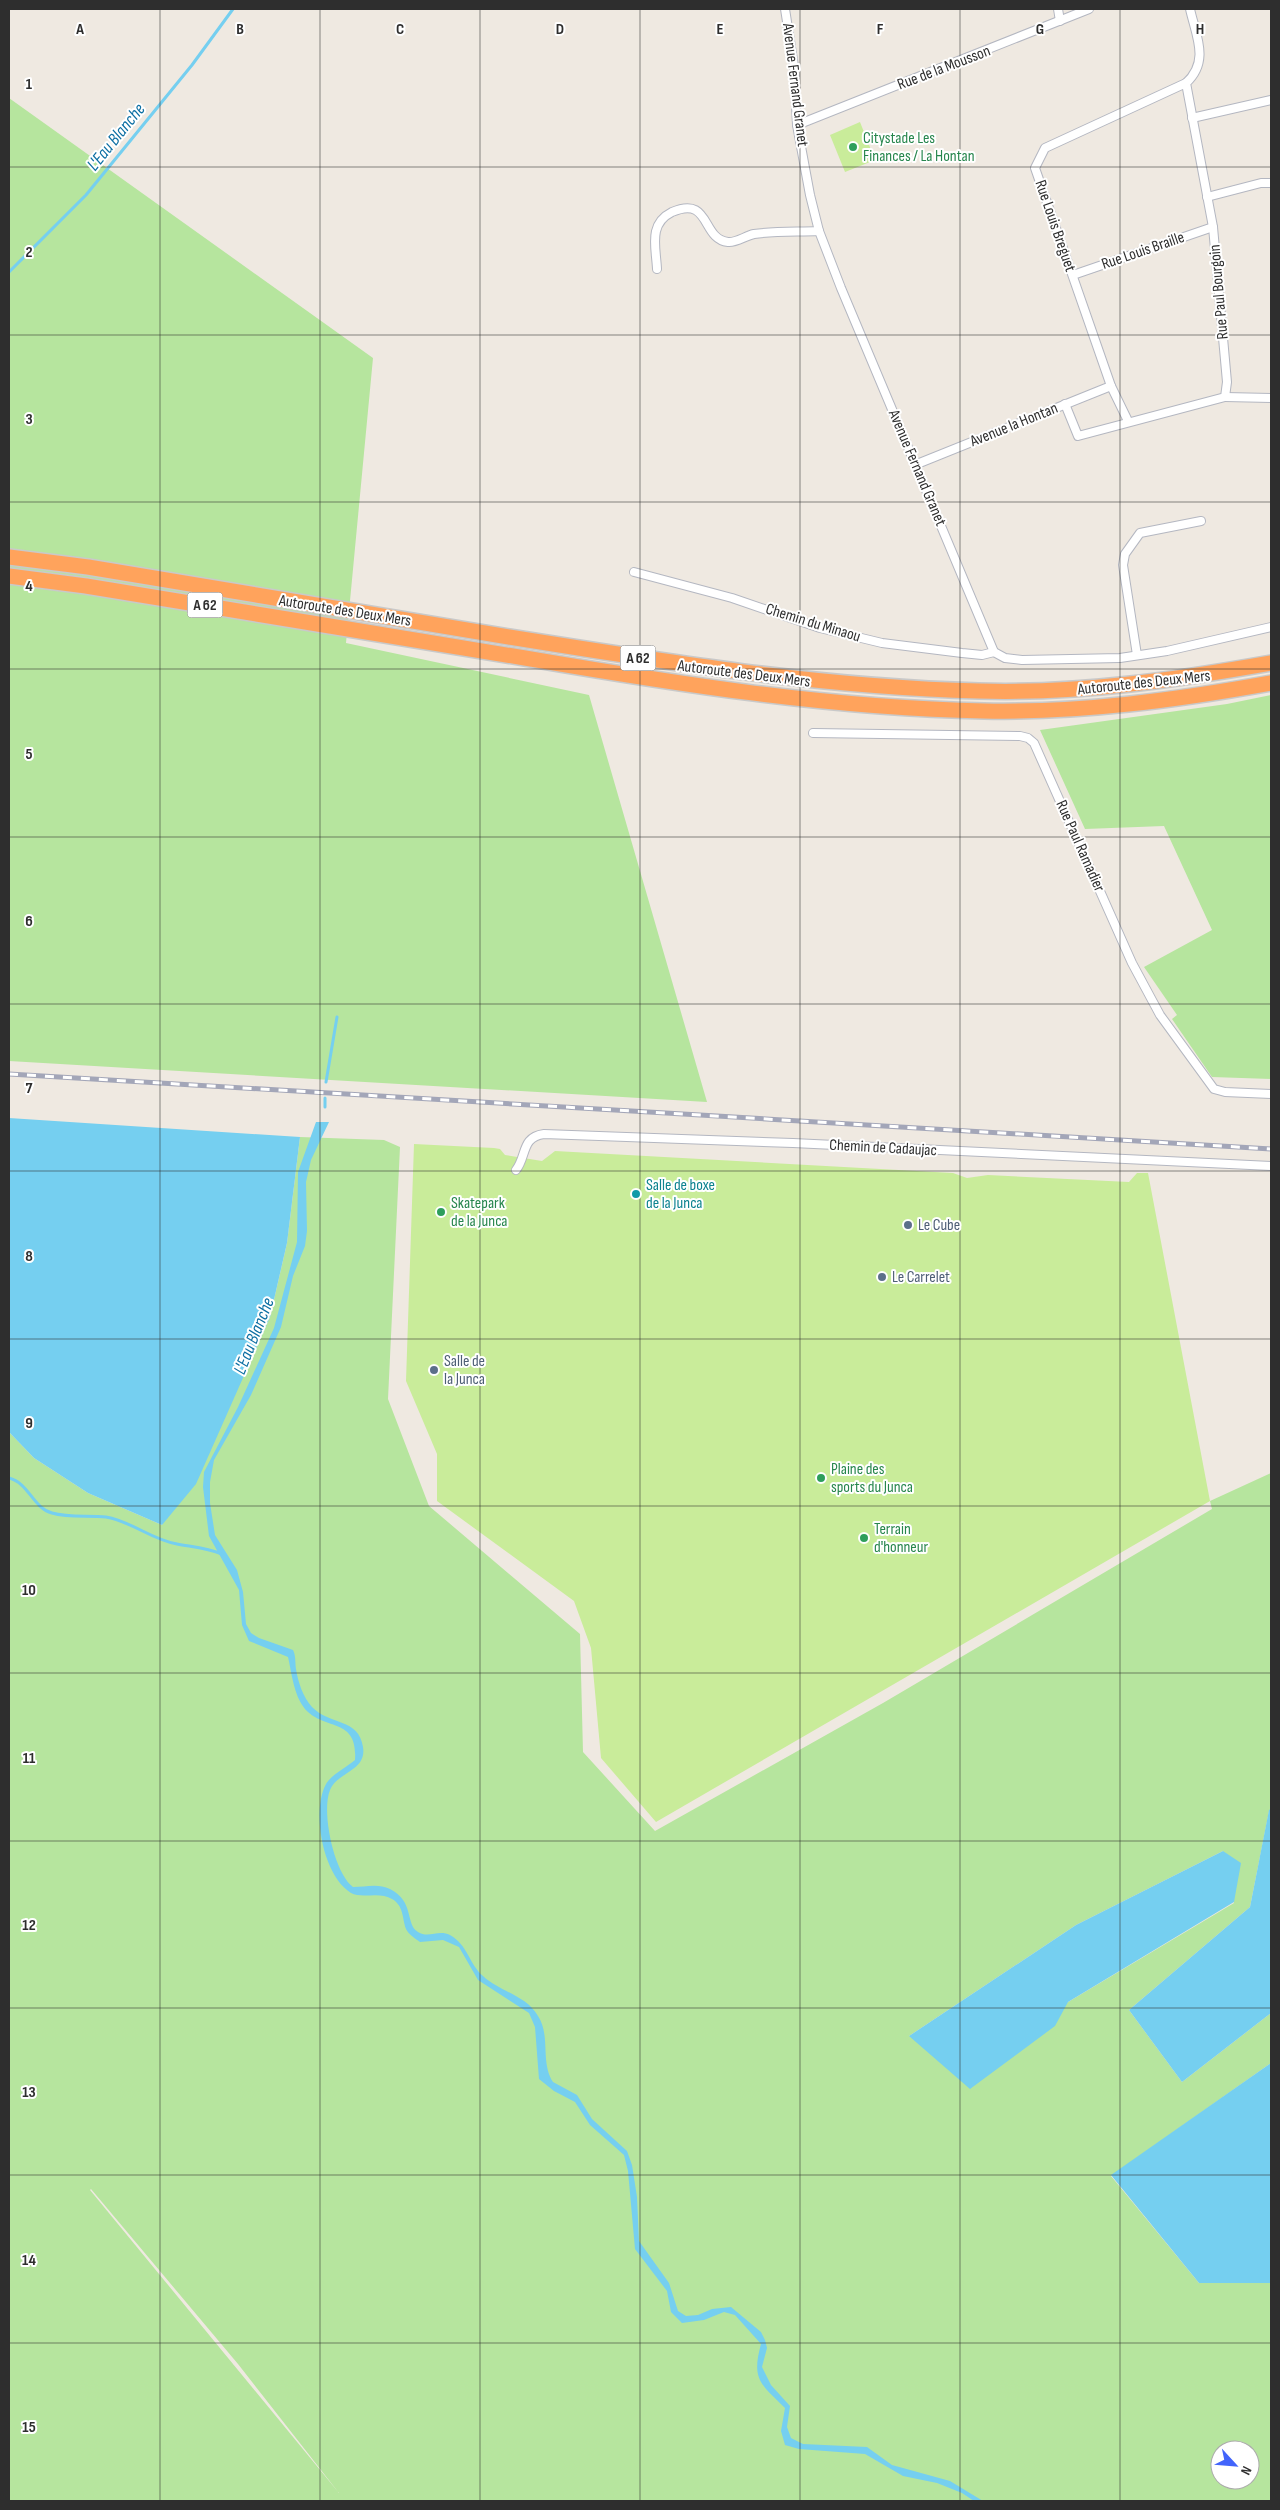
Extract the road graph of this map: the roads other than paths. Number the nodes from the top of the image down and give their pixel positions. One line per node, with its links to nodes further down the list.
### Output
1 (785, 9): 9 (street, Avenue Fernand Granet)
2 (1058, 9): 5 (street)
3 (1089, 9): 5 (street, Rue de la Mousson)
4 (1190, 9): 6 (street)
5 (1060, 21): 9 (street, Rue de la Mousson)
6 (1186, 83): 8 (street, Rue Paul Bourgoin); 15 (street, Rue Louis Breguet)
7 (1271, 100): 8 (street)
8 (1192, 118): 11 (street, Rue Paul Bourgoin)
9 (798, 125): 13 (street, Avenue Fernand Granet)
10 (1271, 183): 11 (street)
11 (1207, 198): 12 (street, Rue Paul Bourgoin)
12 (1213, 227): 15 (street, Rue Louis Braille); 17 (street, Rue Paul Bourgoin)
13 (819, 231): 14 (street); 21 (street, Avenue Fernand Granet)
14 (656, 269)
15 (1073, 275): 16 (street, Rue Louis Breguet)
16 (1111, 386): 19 (street, Avenue la Hontan); 20 (street, Rue Louis Breguet)
17 (1225, 397): 18 (street); 20 (street)
18 (1271, 398)
19 (1065, 404): 20 (street); 21 (street, Avenue la Hontan)
20 (1128, 421)
21 (917, 464): 27 (street, Avenue Fernand Granet)
22 (1202, 521): 28 (street)
23 (9, 557): 29 (highway, Autoroute des Deux Mers / A 62)
24 (634, 572): 27 (street, Chemin du Minaou)
25 (9, 576): 30 (highway, Autoroute des Deux Mers / A 62)
26 (1271, 627): 28 (street)
27 (994, 652): 28 (street)
28 (1137, 655)
29 (1271, 664)
30 (1271, 683)
31 (813, 733): 32 (street, Rue Paul Ramadier)
32 (1271, 1094)
33 (1271, 1166): 34 (street, Chemin de Cadaujac)
34 (516, 1170)

